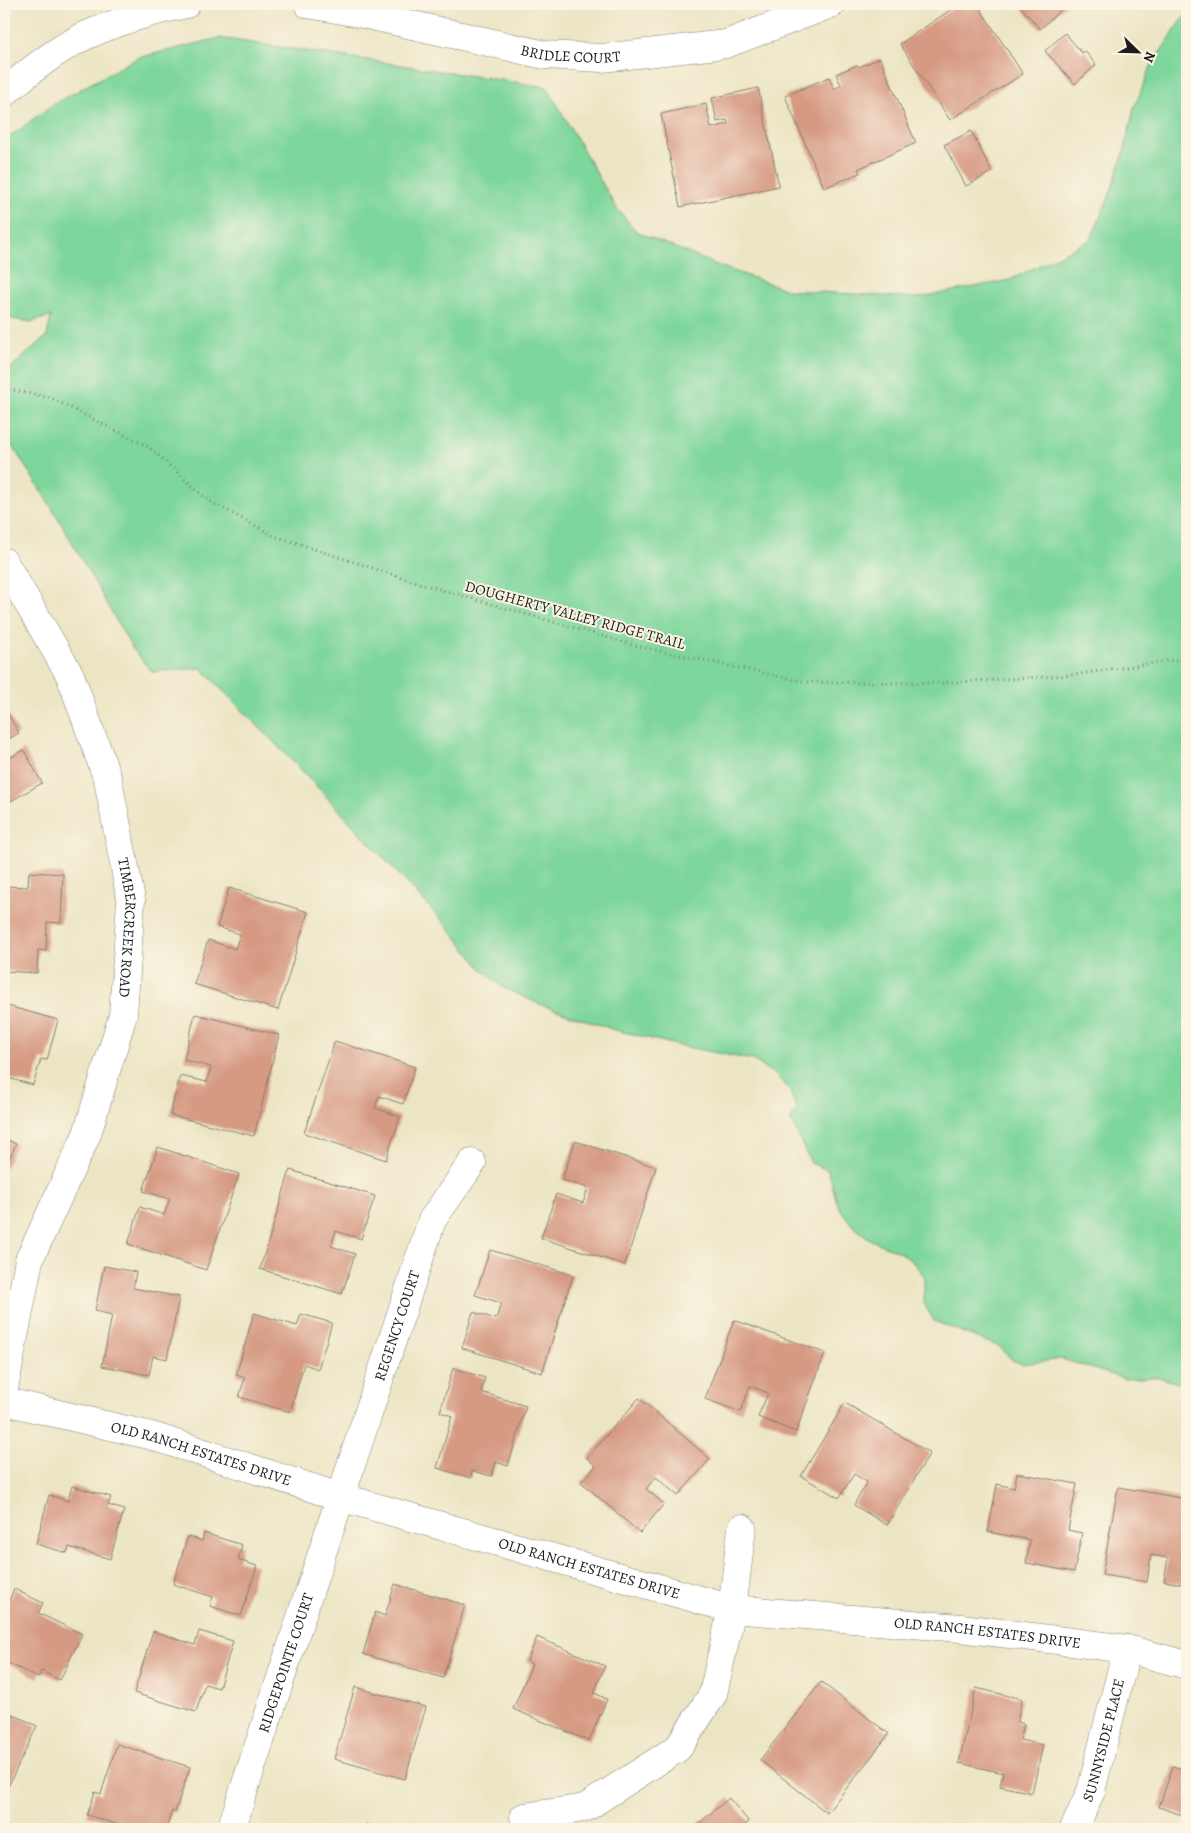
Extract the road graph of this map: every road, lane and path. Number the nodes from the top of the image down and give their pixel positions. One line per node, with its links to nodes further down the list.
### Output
1 (186, 4): 4 (street)
2 (308, 4): 3 (street, BRIDLE COURT)
3 (831, 4)
4 (4, 92)
5 (4, 389): 7 (path, DOUGHERTY VALLEY RIDGE TRAIL)
6 (4, 562): 9 (street, TIMBERCREEK ROAD)
7 (1187, 658)
8 (472, 1163): 11 (street, REGENCY COURT)
9 (4, 1389)
10 (4, 1401): 11 (street, OLD RANCH ESTATES DRIVE)
11 (340, 1497): 13 (street, OLD RANCH ESTATES DRIVE); 17 (street, RIDGEPOINTE COURT)
12 (742, 1528): 13 (street)
13 (732, 1609): 14 (street, OLD RANCH ESTATES DRIVE); 16 (street)
14 (1127, 1649): 15 (street, OLD RANCH ESTATES DRIVE); 18 (street, SUNNYSIDE PLACE)
15 (1187, 1666)
16 (524, 1817)
17 (231, 1829)
18 (1074, 1829)

